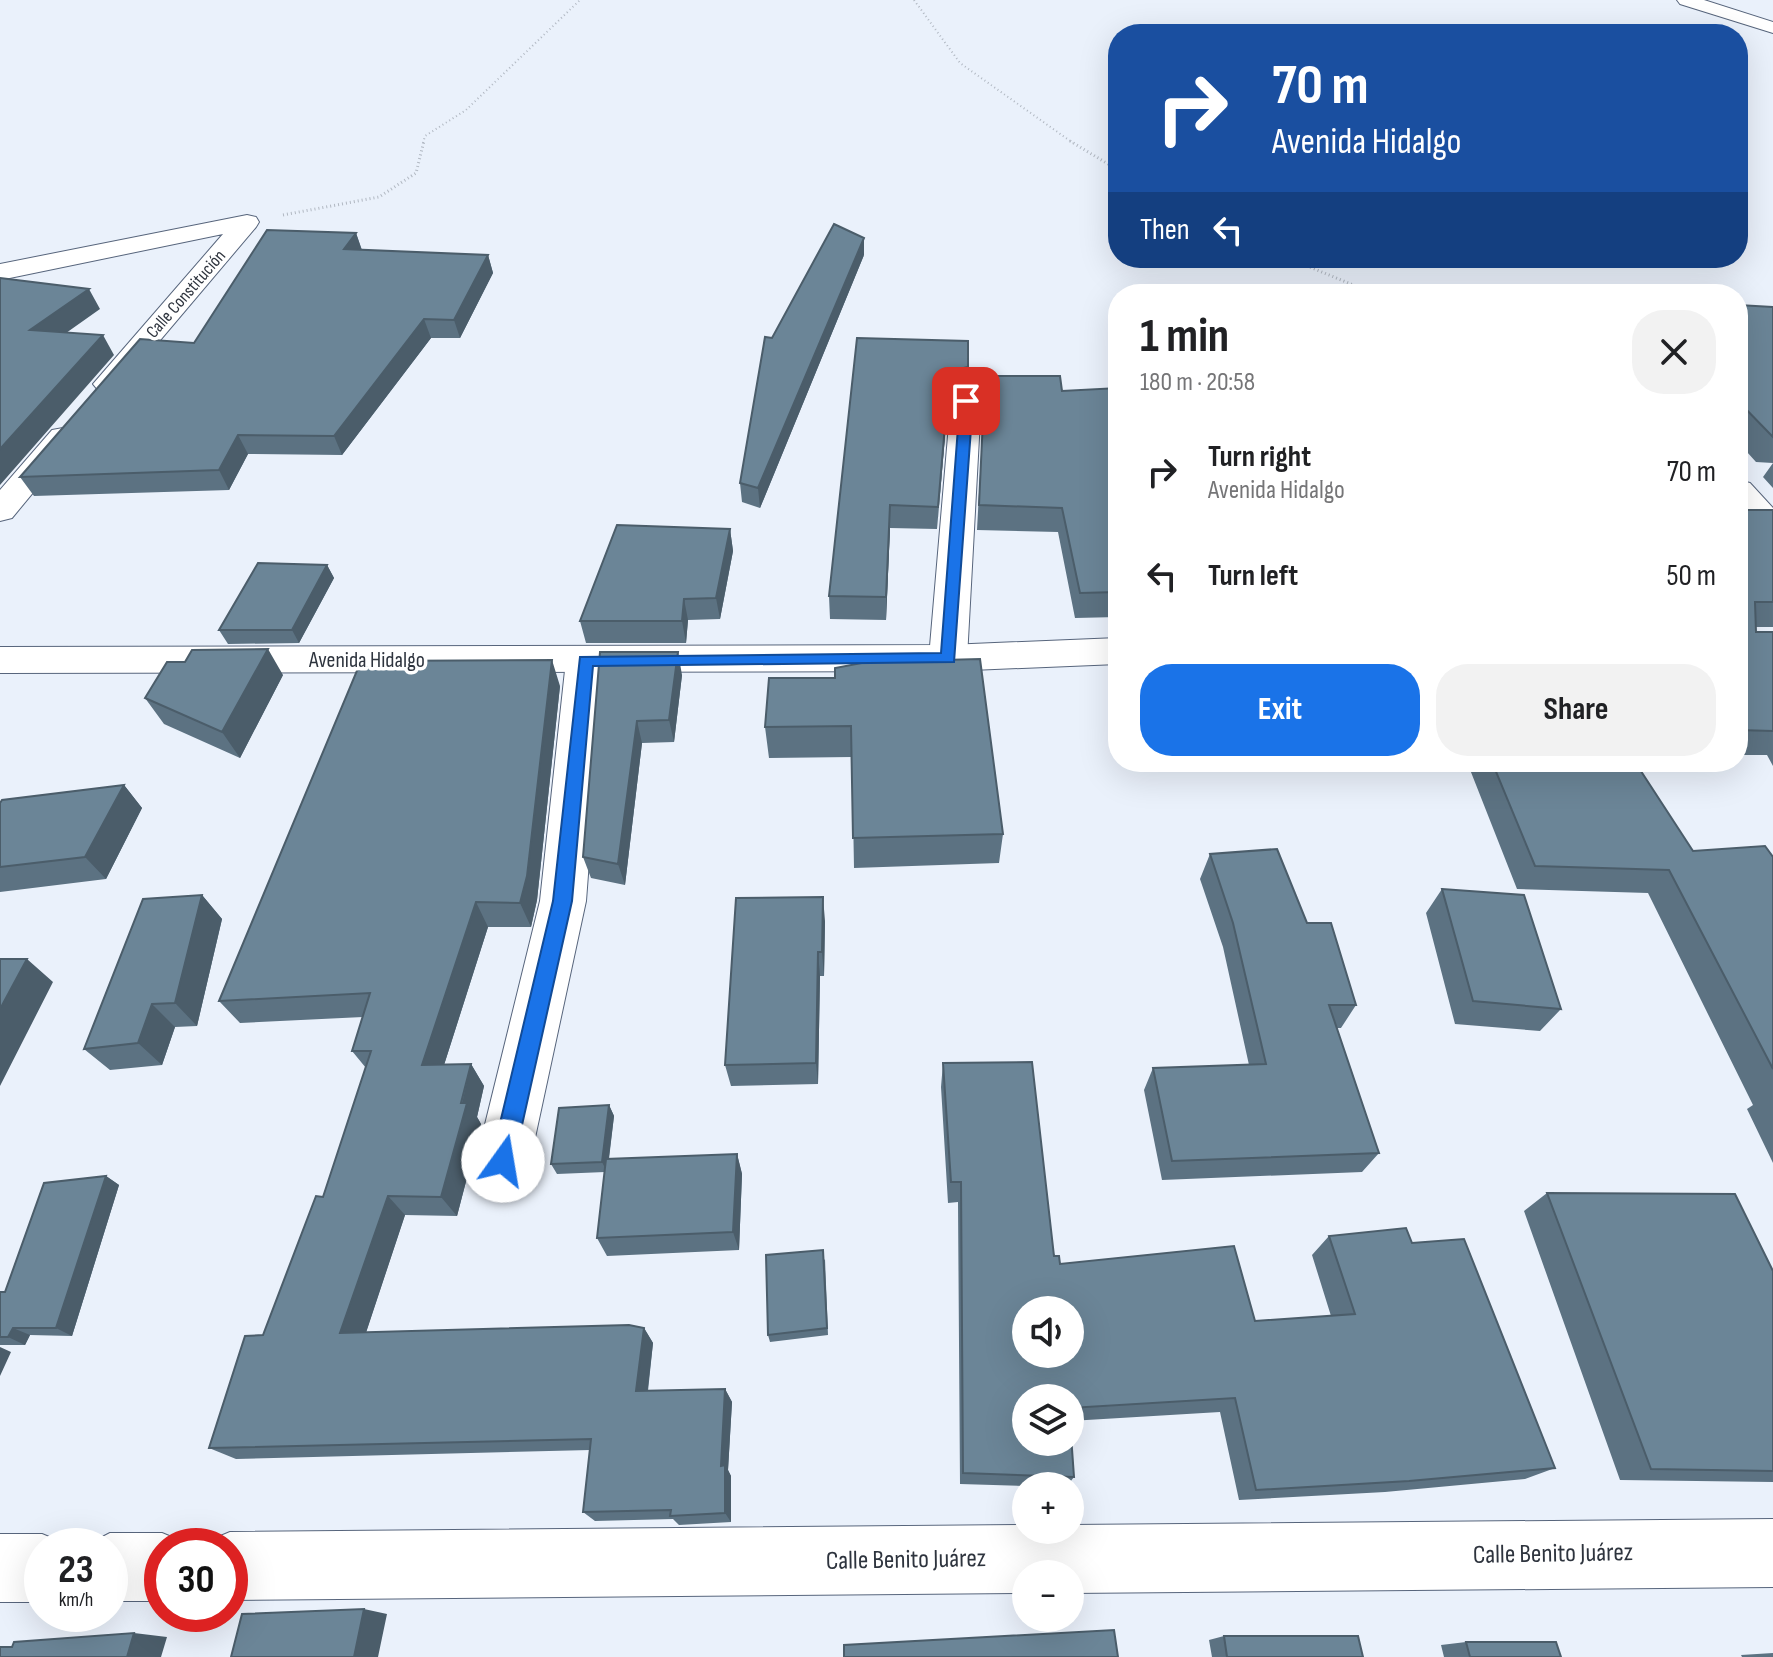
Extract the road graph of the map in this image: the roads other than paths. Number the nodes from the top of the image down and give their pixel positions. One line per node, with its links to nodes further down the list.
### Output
1 (1686, 0): 2 (street)
2 (1773, 28)
3 (0, 272): 6 (street, Calle Constitución)
4 (966, 401): 9 (street)
5 (1748, 501): 7 (street)
6 (0, 511)
7 (1773, 529)
8 (1108, 651): 9 (street, Avenida Hidalgo)
9 (948, 658): 11 (street, Avenida Hidalgo)
10 (0, 660): 11 (street, Avenida Hidalgo)
11 (585, 661): 12 (street)
12 (503, 1161)
13 (1773, 1553): 14 (street, Calle Benito Juárez)
14 (248, 1566)
15 (0, 1568): 16 (street)
16 (24, 1568)

